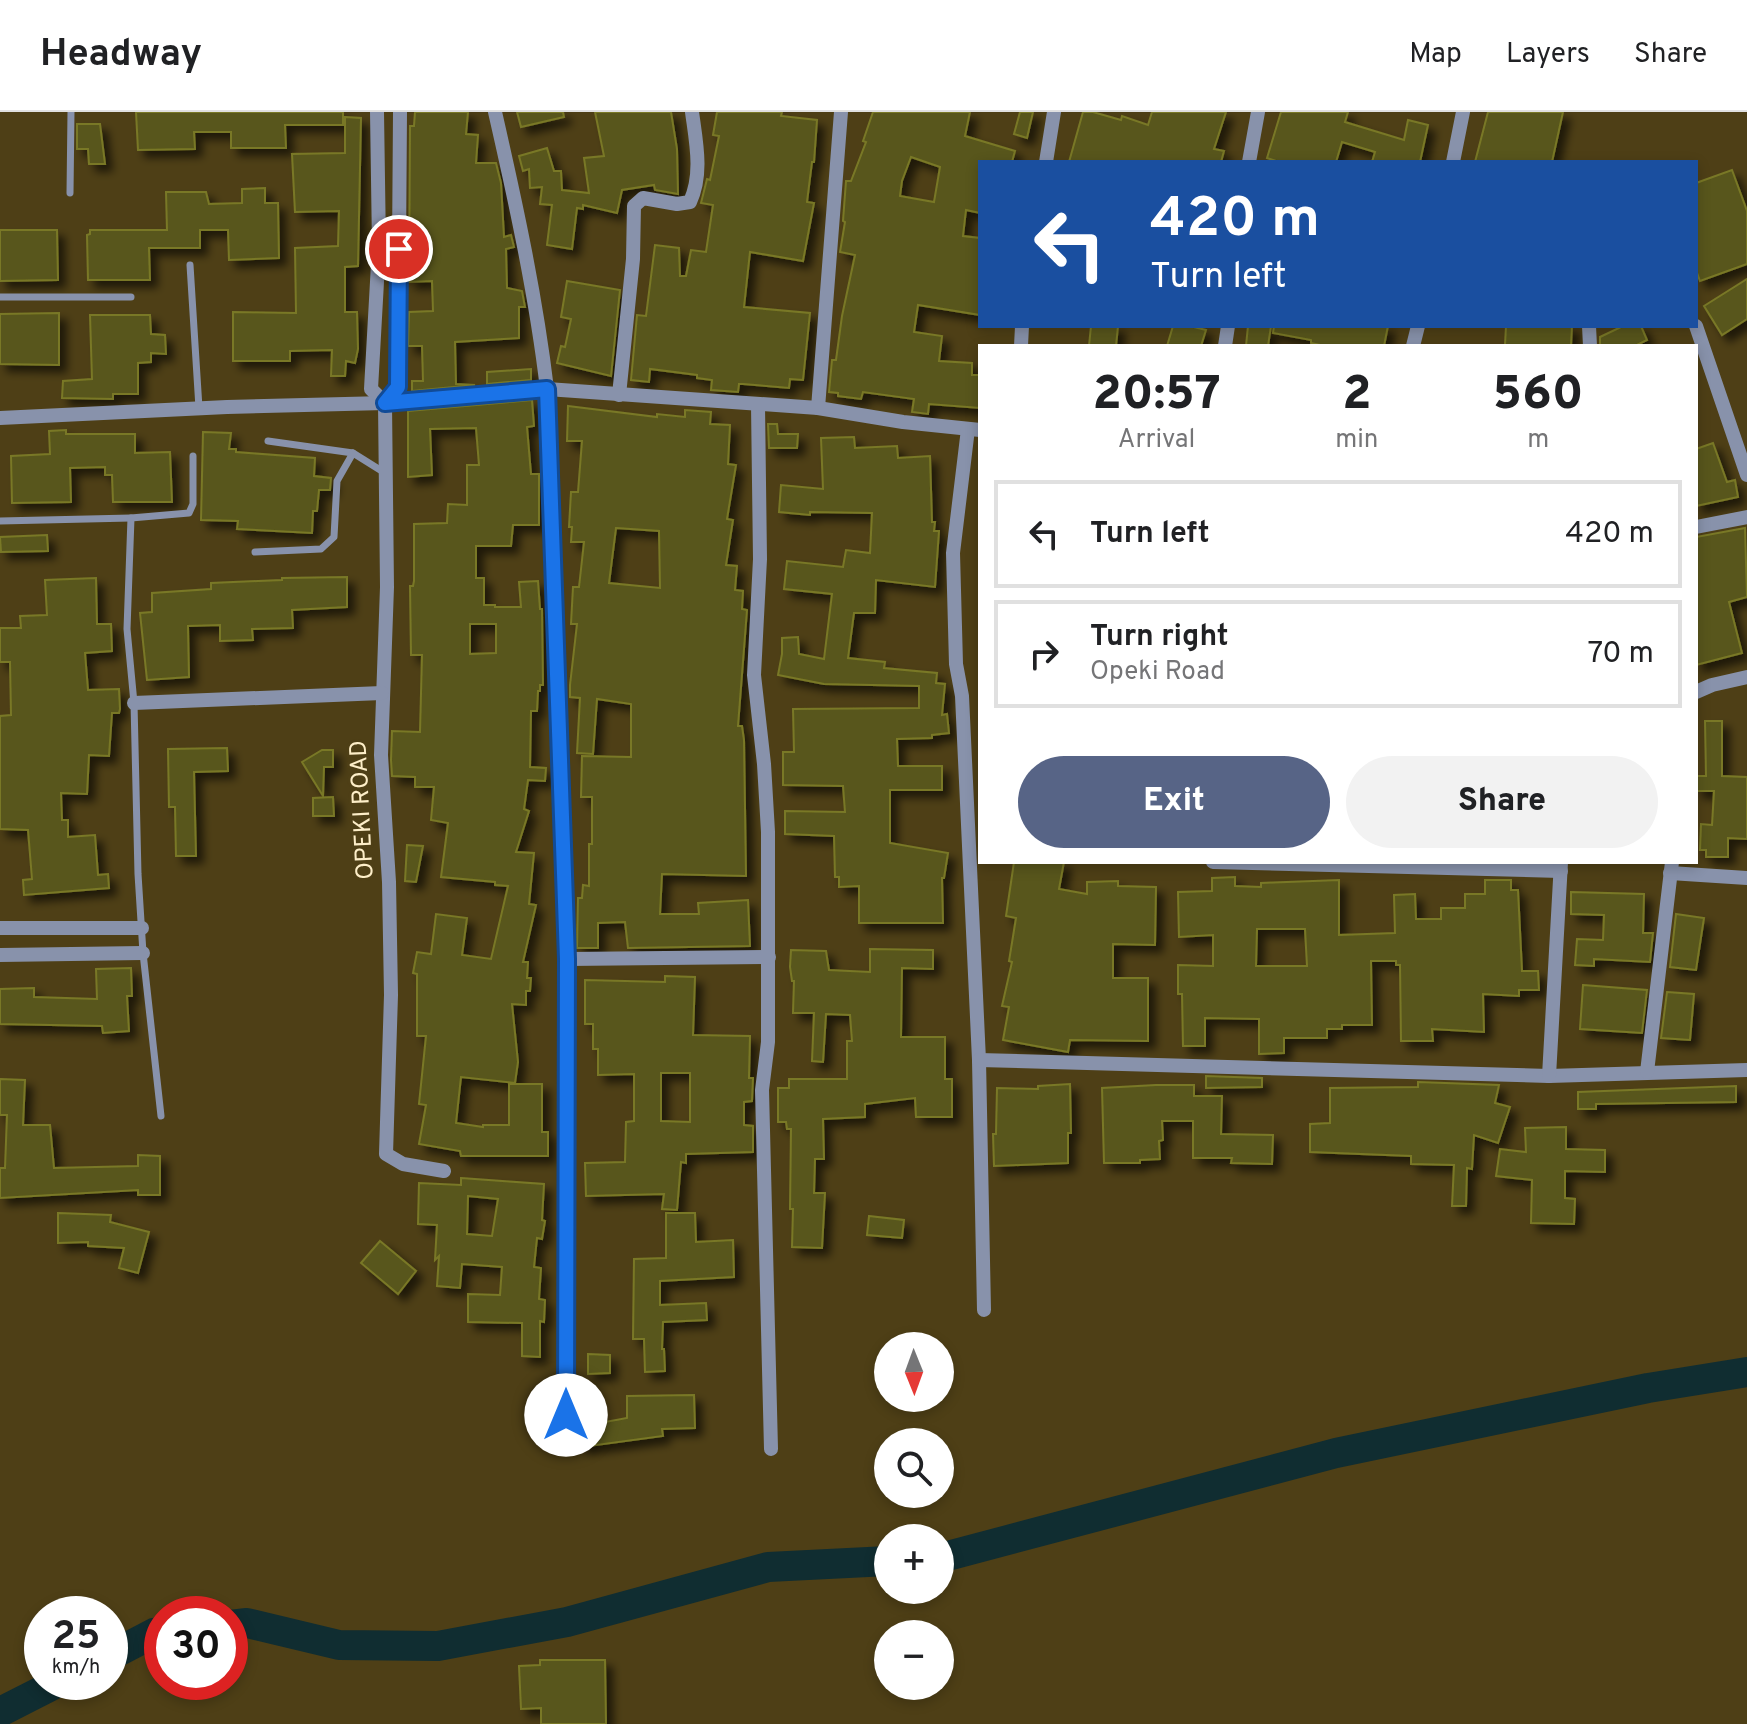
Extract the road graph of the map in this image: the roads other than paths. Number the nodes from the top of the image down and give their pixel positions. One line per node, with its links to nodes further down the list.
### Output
1 (71, 112): 13 (lane)
2 (377, 112): 14 (street, OPEKI ROAD)
3 (400, 112): 15 (street, OPEKI ROAD)
4 (495, 112): 20 (street)
5 (692, 112): 21 (street)
6 (841, 112): 25 (street)
7 (1054, 112): 10 (street)
8 (1258, 112): 11 (street)
9 (1463, 112): 12 (street)
10 (1046, 160)
11 (1249, 160)
12 (1453, 160)
13 (70, 193)
14 (379, 246): 15 (street); 22 (street, OPEKI ROAD)
15 (399, 249): 22 (street, OPEKI ROAD)
16 (190, 265): 24 (lane)
17 (0, 297): 18 (lane)
18 (131, 297)
19 (1697, 328): 32 (street)
20 (547, 389): 21 (street); 22 (street); 51 (street)
21 (619, 395): 23 (street)
22 (385, 403): 24 (street); 31 (street, OPEKI ROAD)
23 (758, 405): 25 (street); 50 (street)
24 (199, 408): 26 (street)
25 (818, 408): 27 (street)
26 (0, 418)
27 (974, 429): 52 (street)
28 (268, 441): 29 (lane)
29 (353, 453): 31 (lane); 37 (lane)
30 (193, 456): 34 (lane)
31 (387, 475): 40 (street, OPEKI ROAD)
32 (1747, 475)
33 (1747, 517): 36 (street)
34 (131, 518): 35 (lane); 41 (lane)
35 (0, 521)
36 (1698, 527)
37 (255, 552)
38 (1747, 677): 39 (street)
39 (1698, 691)
40 (382, 693): 41 (street); 57 (street, OPEKI ROAD)
41 (134, 703): 47 (lane)
42 (1387, 864): 43 (street)
43 (1561, 866): 55 (street)
44 (1671, 868): 45 (street); 54 (street)
45 (1747, 878)
46 (0, 928): 47 (street)
47 (142, 928): 48 (lane)
48 (143, 953): 49 (street); 56 (lane)
49 (0, 955)
50 (769, 957): 51 (street); 60 (street)
51 (567, 959): 59 (street)
52 (979, 1060): 55 (street); 58 (street)
53 (1747, 1070): 54 (street)
54 (1647, 1072): 55 (street)
55 (1549, 1076)
56 (161, 1116)
57 (444, 1171)
58 (984, 1310)
59 (565, 1447)
60 (771, 1449)

